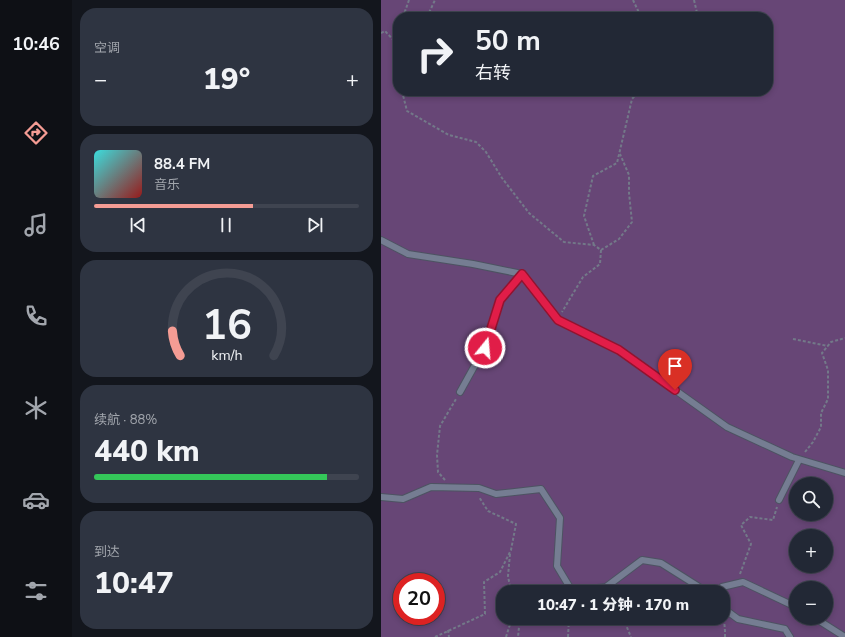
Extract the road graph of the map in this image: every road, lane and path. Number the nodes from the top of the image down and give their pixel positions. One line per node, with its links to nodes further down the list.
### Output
1 (409, 0): 5 (path)
2 (435, 0): 6 (path)
3 (633, 0): 7 (path)
4 (694, 0): 8 (path)
5 (405, 12)
6 (429, 12)
7 (639, 12)
8 (697, 12)
9 (381, 33): 10 (path)
10 (393, 40)
11 (403, 96): 15 (path)
12 (635, 96): 13 (path)
13 (619, 153): 15 (path); 16 (path)
14 (381, 240): 17 (lane)
15 (594, 245): 16 (path)
16 (601, 250): 18 (path)
17 (522, 274): 18 (lane); 22 (lane)
18 (558, 320): 23 (lane)
19 (845, 338): 21 (path)
20 (793, 339): 21 (path)
21 (828, 346): 23 (path)
22 (460, 392): 25 (path)
23 (799, 460): 24 (lane); 28 (lane)
24 (845, 473)
25 (453, 488): 27 (lane); 32 (lane)
26 (473, 495): 29 (path)
27 (381, 497)
28 (779, 500): 30 (path)
29 (511, 550): 31 (path); 44 (path)
30 (737, 583): 35 (lane); 36 (lane)
31 (510, 585)
32 (568, 585)
33 (609, 585): 34 (lane)
34 (696, 585)
35 (730, 585)
36 (789, 604)
37 (730, 613): 52 (lane)
38 (510, 625): 47 (path)
39 (519, 625): 48 (path)
40 (569, 625): 49 (path)
41 (626, 625): 50 (path)
42 (724, 625): 51 (path)
43 (826, 625): 53 (lane)
44 (448, 630): 45 (path); 46 (path)
45 (435, 637)
46 (449, 637)
47 (506, 637)
48 (518, 637)
49 (568, 637)
50 (631, 637)
51 (725, 637)
52 (790, 637)
53 (845, 637)

